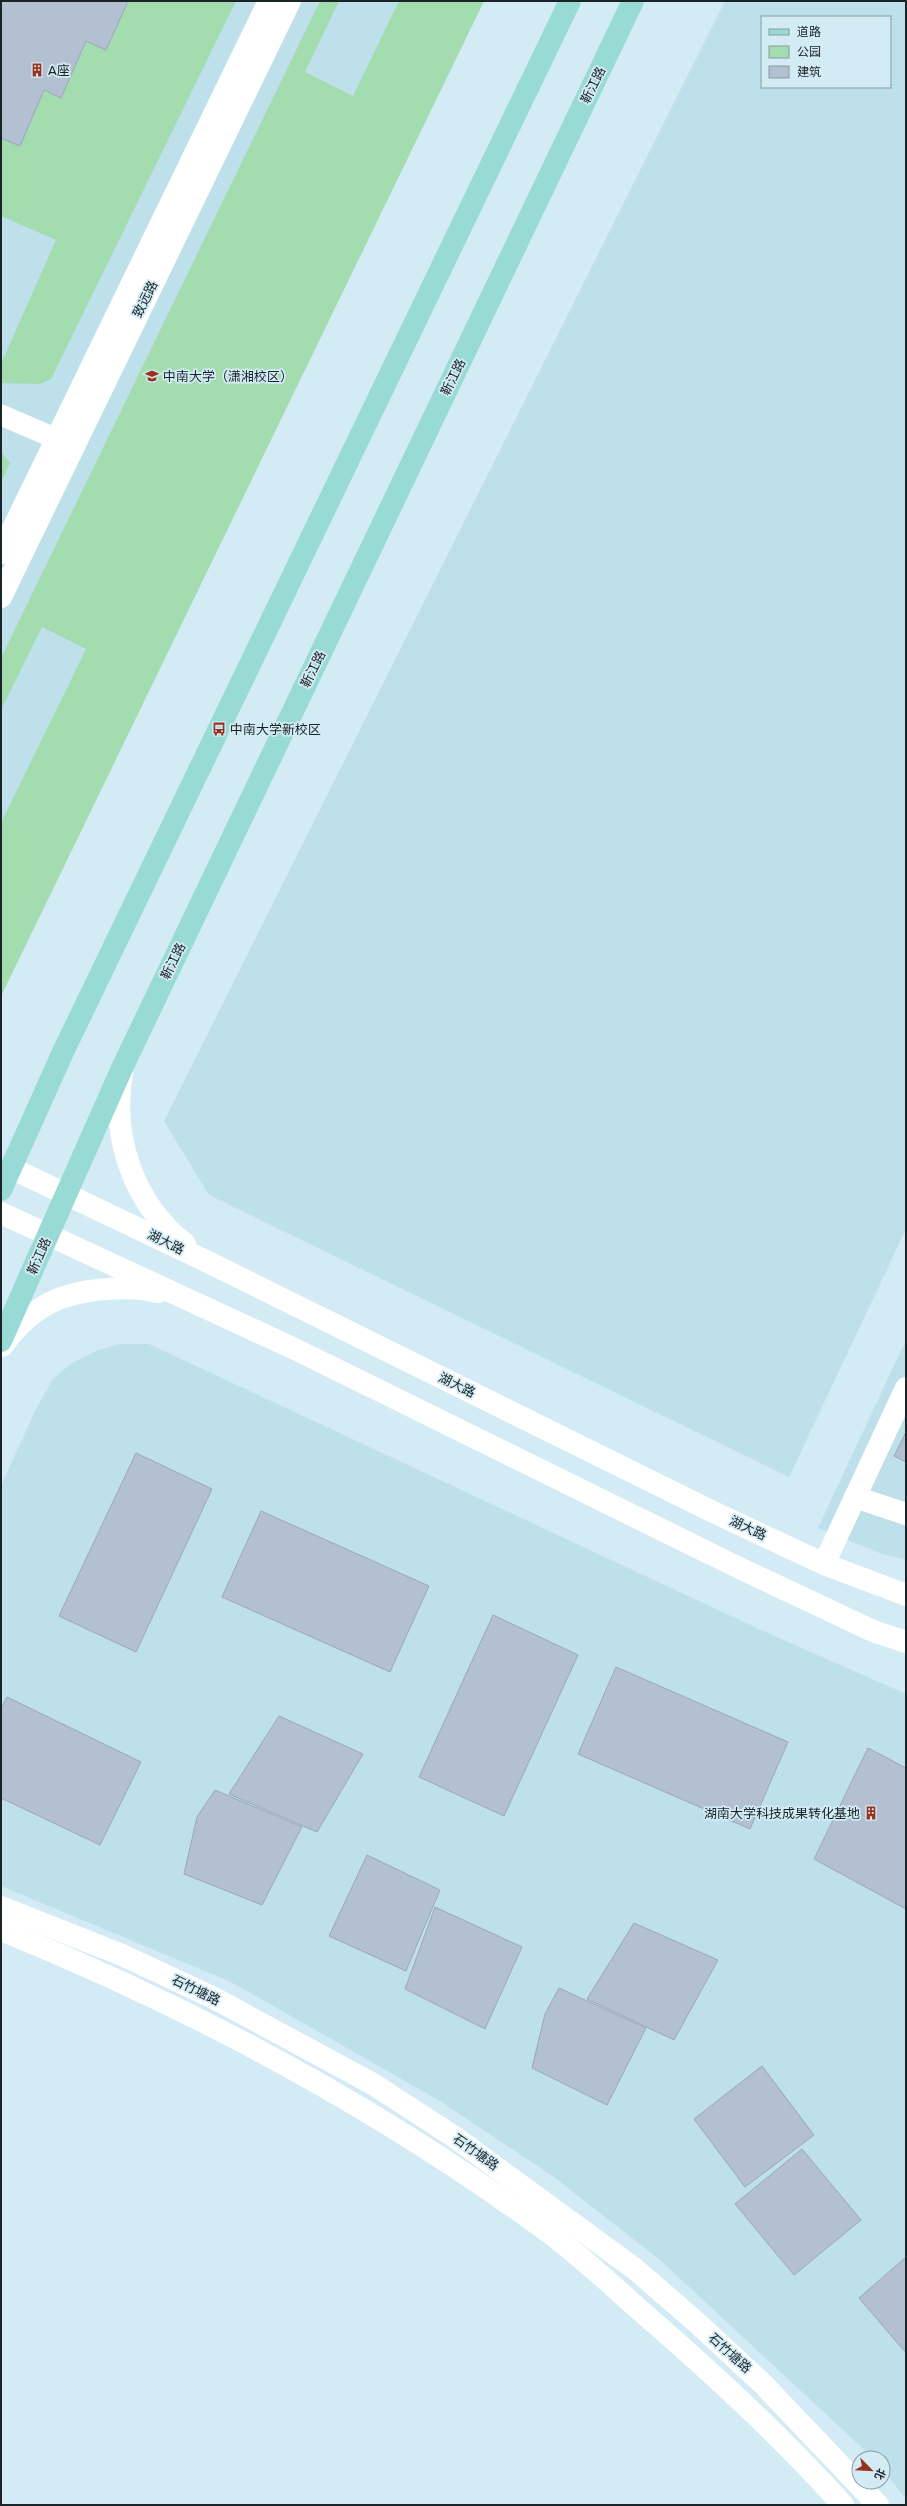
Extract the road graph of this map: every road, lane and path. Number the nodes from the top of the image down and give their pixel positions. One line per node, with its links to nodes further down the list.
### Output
1 (269, 1): 6 (street)
2 (290, 1): 6 (street, 致远路)
3 (570, 1): 10 (main road)
4 (633, 1): 9 (main road, 靳江路)
5 (1, 415): 6 (lane)
6 (65, 443): 7 (street); 8 (street, 致远路)
7 (1, 553)
8 (1, 597)
9 (123, 1066): 12 (main road, 靳江路); 15 (street)
10 (11, 1168): 11 (main road); 12 (street, 湖大路)
11 (1, 1190)
12 (67, 1195): 14 (main road, 靳江路); 15 (street, 湖大路)
13 (1, 1213): 14 (street)
14 (48, 1234): 16 (street); 17 (main road, 靳江路)
15 (208, 1262): 22 (street, 湖大路)
16 (189, 1300): 18 (street); 24 (street)
17 (1, 1341)
18 (1, 1347)
19 (906, 1388): 20 (street)
20 (855, 1497): 21 (street); 22 (street)
21 (906, 1514)
22 (824, 1564): 23 (street, 湖大路)
23 (906, 1595)
24 (906, 1642)
25 (1, 1907): 28 (street, 石竹塘路)
26 (1, 1930): 27 (street, 石竹塘路)
27 (843, 2505)
28 (878, 2505)

